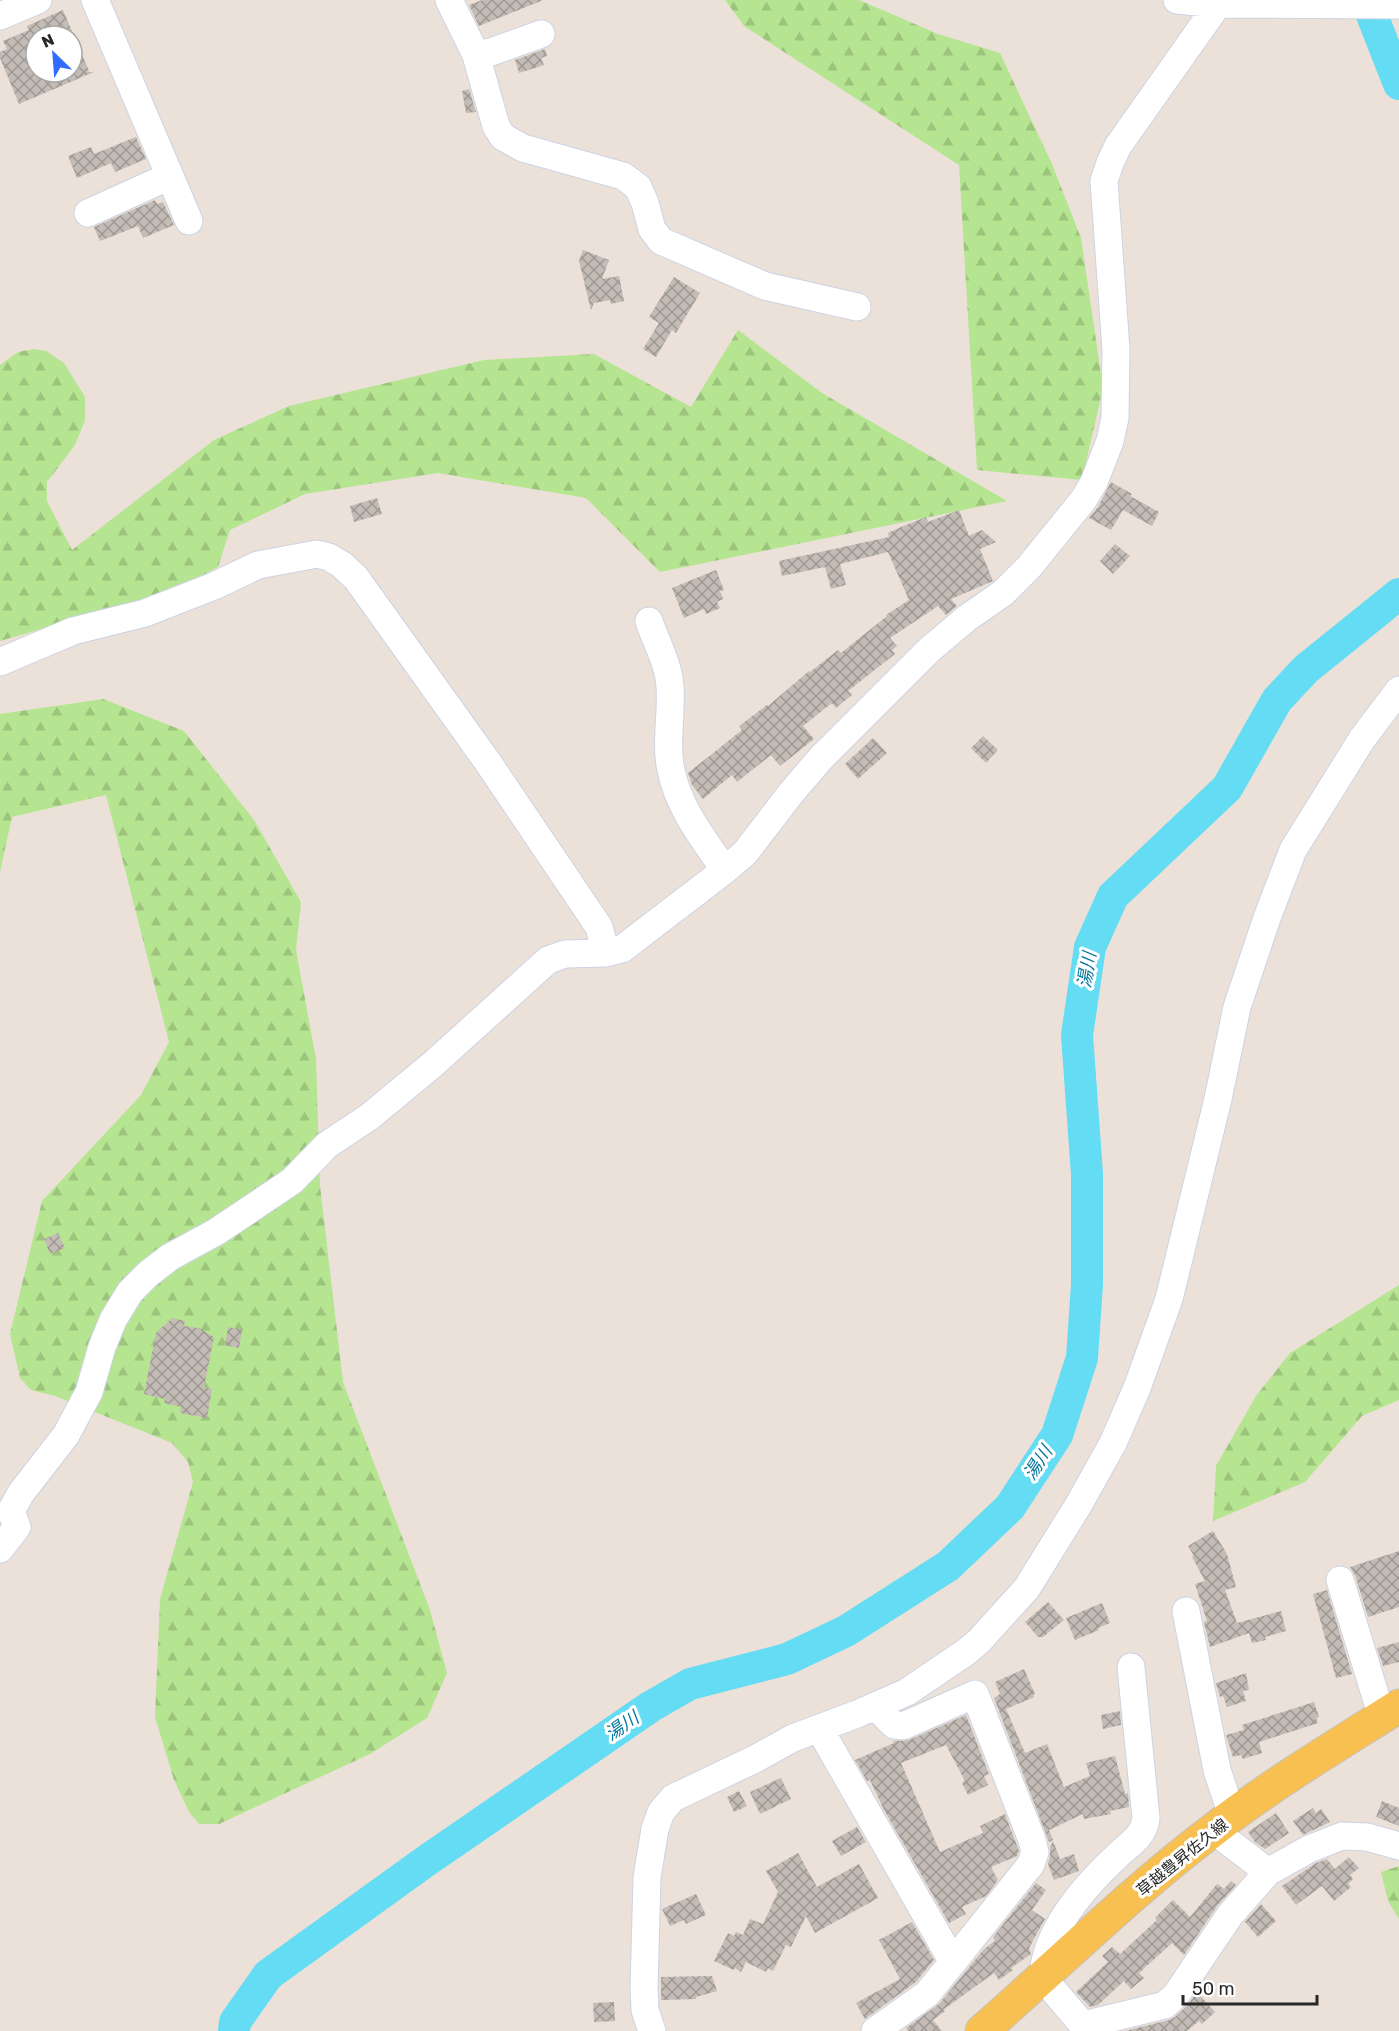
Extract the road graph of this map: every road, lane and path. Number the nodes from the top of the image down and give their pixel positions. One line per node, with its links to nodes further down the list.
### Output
1 (37, 0): 7 (street)
2 (95, 0): 10 (street)
3 (449, 0): 9 (street)
4 (1178, 0): 5 (street)
5 (1220, 2): 6 (street); 17 (street)
6 (1399, 5)
7 (0, 16)
8 (541, 34): 9 (street)
9 (477, 55): 13 (street)
10 (170, 176): 11 (street); 12 (street)
11 (88, 213)
12 (189, 221)
13 (857, 307)
14 (649, 621): 17 (street)
15 (0, 662): 18 (street)
16 (1399, 690): 23 (street)
17 (725, 870): 18 (street)
18 (606, 953): 19 (street)
19 (0, 1549)
20 (1340, 1580): 24 (street)
21 (1186, 1611): 26 (street)
22 (1131, 1667): 30 (street)
23 (875, 1706): 25 (street); 29 (street)
24 (1390, 1711): 26 (main road, 草越豊昇佐久線)
25 (819, 1728): 29 (street); 32 (street)
26 (1222, 1822): 28 (street); 30 (main road, 草越豊昇佐久線)
27 (1399, 1846): 28 (street)
28 (1268, 1872): 31 (street)
29 (953, 1962): 33 (street)
30 (1043, 1978): 31 (street); 34 (main road, 草越豊昇佐久線)
31 (1086, 2028)
32 (652, 2031)
33 (875, 2031)
34 (982, 2031)

